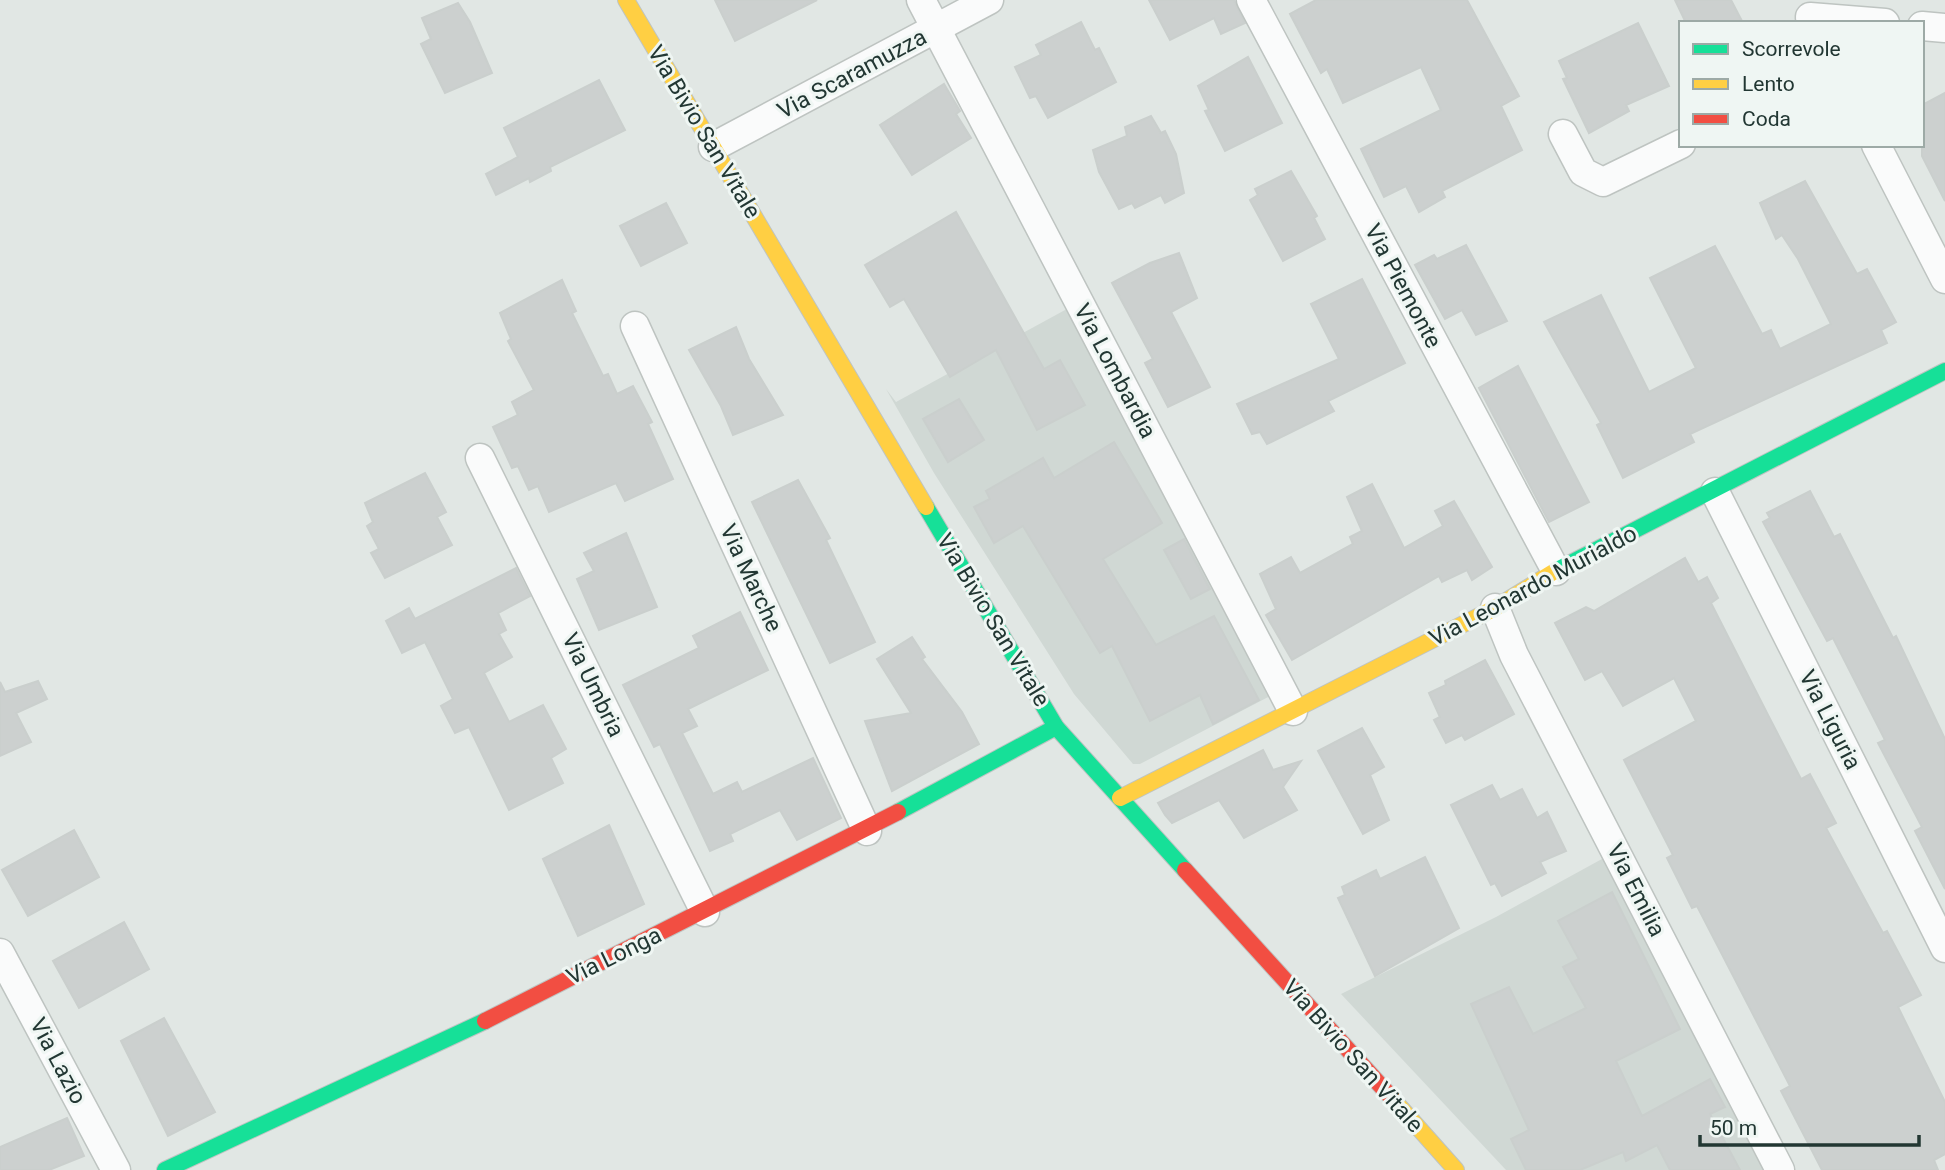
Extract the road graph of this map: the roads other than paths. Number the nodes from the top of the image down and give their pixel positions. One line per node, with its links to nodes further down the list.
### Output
1 (626, 0): 12 (street, Via Bivio San Vitale)
2 (921, 0): 9 (street, Via Lombardia)
3 (989, 0): 9 (street, Via Scaramuzza)
4 (1251, 0): 19 (street, Via Piemonte)
5 (1809, 13): 6 (street)
6 (1870, 21)
7 (1924, 26): 8 (street)
8 (1945, 28)
9 (937, 30): 12 (street, Via Scaramuzza); 21 (street, Via Lombardia)
10 (1563, 134): 11 (street)
11 (1679, 145)
12 (713, 147): 22 (street, Via Bivio San Vitale)
13 (1877, 147): 14 (street)
14 (1945, 279)
15 (635, 326): 24 (street, Via Marche)
16 (1945, 371): 18 (street, Via Leonardo Murialdo)
17 (480, 458): 25 (street, Via Umbria)
18 (1715, 492): 19 (street, Via Leonardo Murialdo); 26 (street, Via Liguria)
19 (1556, 571): 20 (street, Via Leonardo Murialdo)
20 (1495, 608): 21 (street, Via Leonardo Murialdo); 31 (street, Via Emilia)
21 (1293, 711): 23 (street, Via Leonardo Murialdo)
22 (1056, 726): 23 (street, Via Bivio San Vitale); 24 (street, Via Longa)
23 (1121, 798): 30 (street, Via Bivio San Vitale)
24 (867, 831): 25 (street, Via Longa)
25 (705, 912): 29 (street, Via Longa)
26 (1945, 948)
27 (0, 953): 28 (street, Via Lazio)
28 (116, 1170)
29 (165, 1170)
30 (1456, 1170)
31 (1780, 1170)

